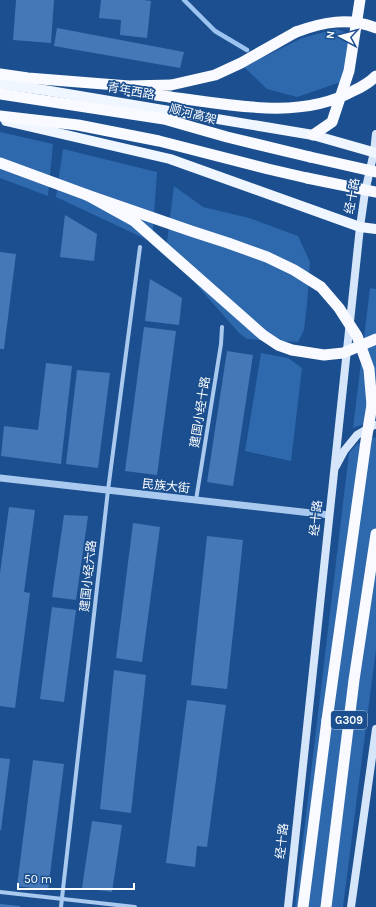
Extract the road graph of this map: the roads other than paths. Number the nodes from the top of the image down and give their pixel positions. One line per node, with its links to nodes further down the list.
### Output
1 (360, 0): 11 (highway)
2 (376, 28): 5 (highway, bridge)
3 (0, 74): 5 (highway)
4 (376, 76): 5 (highway, bridge)
5 (28, 78)
6 (0, 84): 11 (main road, 青年西路)
7 (0, 94): 14 (highway, 顺河高架, bridge)
8 (0, 116): 15 (highway, bridge)
9 (0, 119): 17 (main road)
10 (376, 134): 12 (main road, 经十路)
11 (313, 135): 12 (main road, 青年西路)
12 (375, 152): 17 (main road, 经十路)
13 (0, 163): 16 (highway)
14 (376, 172)
15 (376, 192)
16 (87, 195): 21 (highway, bridge); 23 (highway, bridge)
17 (360, 227): 18 (main road); 25 (main road, 经十路)
18 (376, 230)
19 (140, 247): 27 (street, 建国小经六路)
20 (222, 327): 28 (street, 建国小经十路)
21 (376, 339)
22 (376, 372): 23 (highway, G309, bridge)
23 (372, 405): 37 (highway, G309, bridge)
24 (376, 425): 25 (main road)
25 (334, 471): 29 (main road, 经十路)
26 (0, 478): 27 (street, 民族大街)
27 (108, 490): 28 (street, 民族大街); 33 (street, 建国小经六路)
28 (196, 500): 29 (street, 民族大街)
29 (329, 515): 36 (main road, 经十路)
30 (376, 534): 38 (highway, G309)
31 (376, 728): 39 (main road)
32 (0, 892): 33 (street)
33 (62, 900): 34 (street, 建国小经六路); 35 (street)
34 (61, 907)
35 (135, 907)
36 (288, 907)
37 (303, 907)
38 (326, 907)
39 (351, 907)

